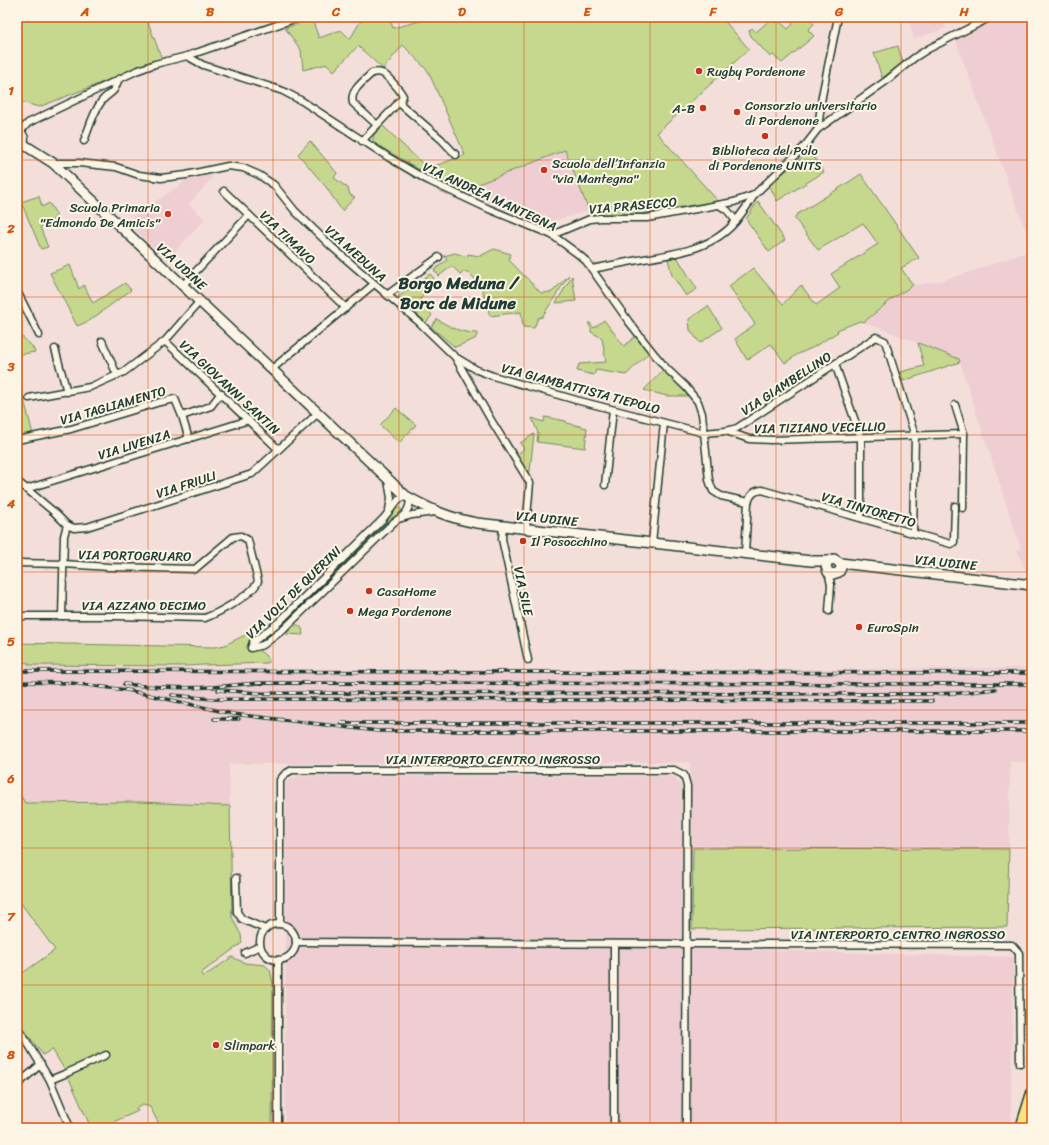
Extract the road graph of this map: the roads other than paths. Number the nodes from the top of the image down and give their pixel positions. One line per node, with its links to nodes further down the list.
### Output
1 (300, 17): 4 (street)
2 (991, 17): 8 (street, VIA PRASECCO)
3 (838, 18): 8 (street)
4 (187, 56): 5 (street); 11 (street, VIA ANDREA MANTEGNA)
5 (118, 80): 9 (street); 10 (street)
6 (398, 102): 7 (street); 7 (street); 13 (street, VIA ANDREA MANTEGNA)
7 (377, 125): 11 (street)
8 (818, 130): 16 (street, VIA PRASECCO)
9 (19, 131): 12 (main road, VIA UDINE)
10 (84, 141)
11 (362, 141): 20 (street, VIA ANDREA MANTEGNA)
12 (20, 146): 14 (main road, VIA UDINE)
13 (456, 155)
14 (54, 163): 23 (street, VIA MEDUNA); 24 (main road, VIA UDINE)
15 (224, 191): 18 (street)
16 (754, 195): 17 (street, VIA PRASECCO); 19 (street, VIA PRASECCO)
17 (719, 205): 19 (street); 20 (street, VIA PRASECCO)
18 (249, 215): 24 (street, VIA TIMAVO); 28 (street, VIA TIMAVO)
19 (736, 221): 22 (street, VIA PRASECCO)
20 (552, 236): 22 (street, VIA ANDREA MANTEGNA)
21 (439, 257): 26 (street)
22 (592, 269): 47 (street, VIA ANDREA MANTEGNA)
23 (374, 284): 26 (street, VIA MEDUNA); 28 (street)
24 (183, 285): 27 (main road, VIA UDINE)
25 (17, 291): 29 (street)
26 (387, 295): 33 (street, VIA MEDUNA)
27 (200, 301): 31 (street); 35 (main road, VIA UDINE)
28 (346, 308): 35 (street)
29 (39, 335)
30 (102, 341): 36 (street)
31 (165, 341): 36 (street); 38 (street, VIA GIOVANNI SANTIN)
32 (55, 349): 37 (street)
33 (455, 357): 41 (street, VIA GIAMBATTISTA TIEPOLO); 68 (street, VIA MEDUNA)
34 (835, 364): 46 (street, VIA GIAMBELLINO); 49 (street, VIA GIAMBELLINO); 50 (street)
35 (272, 369): 42 (main road, VIA UDINE)
36 (117, 375): 37 (street)
37 (67, 392): 39 (street)
38 (221, 393): 43 (street); 44 (street, VIA GIOVANNI SANTIN)
39 (29, 398)
40 (955, 405): 48 (street)
41 (613, 410): 45 (street, VIA GIAMBATTISTA TIEPOLO); 56 (street)
42 (318, 413): 53 (street, VIA FRIULI); 54 (main road, VIA UDINE)
43 (182, 416): 51 (street); 52 (street, VIA TAGLIAMENTO)
44 (249, 420): 51 (street, VIA LIVENZA); 53 (street, VIA GIOVANNI SANTIN)
45 (664, 423): 47 (street, VIA GIAMBATTISTA TIEPOLO); 70 (street)
46 (726, 432): 47 (street, VIA GIAMBELLINO); 50 (street, VIA TIZIANO VECELLIO)
47 (704, 433): 59 (street, VIA ANDREA MANTEGNA)
48 (964, 434): 49 (street, VIA TIZIANO VECELLIO); 61 (street)
49 (915, 436): 50 (street, VIA TIZIANO VECELLIO); 69 (street)
50 (860, 438): 64 (street)
51 (189, 439): 57 (street, VIA LIVENZA)
52 (17, 440)
53 (280, 448): 66 (street, VIA FRIULI)
54 (387, 478): 58 (main road, VIA UDINE); 63 (street)
55 (17, 481): 57 (street)
56 (605, 485)
57 (26, 489): 66 (street)
58 (408, 497): 62 (main road, VIA UDINE); 63 (street, VIA VOLT DE QUERINI); 65 (street, VIA VOLT DE QUERINI)
59 (748, 502): 64 (street, VIA TINTORETTO); 71 (street)
60 (955, 506): 69 (street, VIA TINTORETTO)
61 (963, 508)
62 (435, 512): 65 (street, VIA VOLT DE QUERINI); 67 (main road, VIA UDINE)
63 (388, 514): 77 (street, VIA VOLT DE QUERINI)
64 (861, 518): 69 (street, VIA TINTORETTO)
65 (398, 519): 78 (street, VIA VOLT DE QUERINI)
66 (68, 525): 73 (street, VIA PORTOGRUARO)
67 (504, 526): 68 (main road, VIA UDINE); 82 (street, VIA SILE)
68 (526, 528): 70 (main road, VIA UDINE)
69 (913, 533)
70 (652, 543): 71 (main road, VIA UDINE)
71 (744, 553): 74 (main road, VIA UDINE)
72 (17, 563): 73 (street, VIA PORTOGRUARO)
73 (64, 564): 75 (street, VIA PORTOGRUARO); 81 (street, VIA PORTOGRUARO)
74 (833, 567): 76 (main road, VIA UDINE); 79 (street)
75 (258, 581): 81 (street, VIA AZZANO DECIMO)
76 (1032, 585)
77 (300, 603): 78 (street); 78 (street, VIA VOLT DE QUERINI)
78 (305, 609)
79 (829, 611)
80 (17, 616): 81 (street, VIA AZZANO DECIMO)
81 (62, 616)
82 (528, 660)
83 (236, 878): 85 (street)
84 (280, 924): 85 (street); 86 (street); 88 (street, VIA INTERPORTO CENTRO INGROSSO)
85 (265, 929): 89 (street)
86 (296, 942): 87 (street, VIA INTERPORTO CENTRO INGROSSO); 91 (street)
87 (614, 944): 88 (street, VIA INTERPORTO CENTRO INGROSSO); 102 (street)
88 (687, 944): 94 (street, VIA INTERPORTO CENTRO INGROSSO); 103 (street, VIA INTERPORTO CENTRO INGROSSO)
89 (260, 946): 90 (street); 91 (street)
90 (245, 953)
91 (278, 960): 101 (street)
92 (17, 1029): 95 (street)
93 (106, 1055): 96 (street)
94 (1020, 1063)
95 (41, 1064): 96 (street); 97 (street)
96 (50, 1080): 100 (street)
97 (17, 1085)
98 (1032, 1093): 99 (main road)
99 (1021, 1127)
100 (70, 1128)
101 (278, 1128)
102 (614, 1128)
103 (686, 1128)

